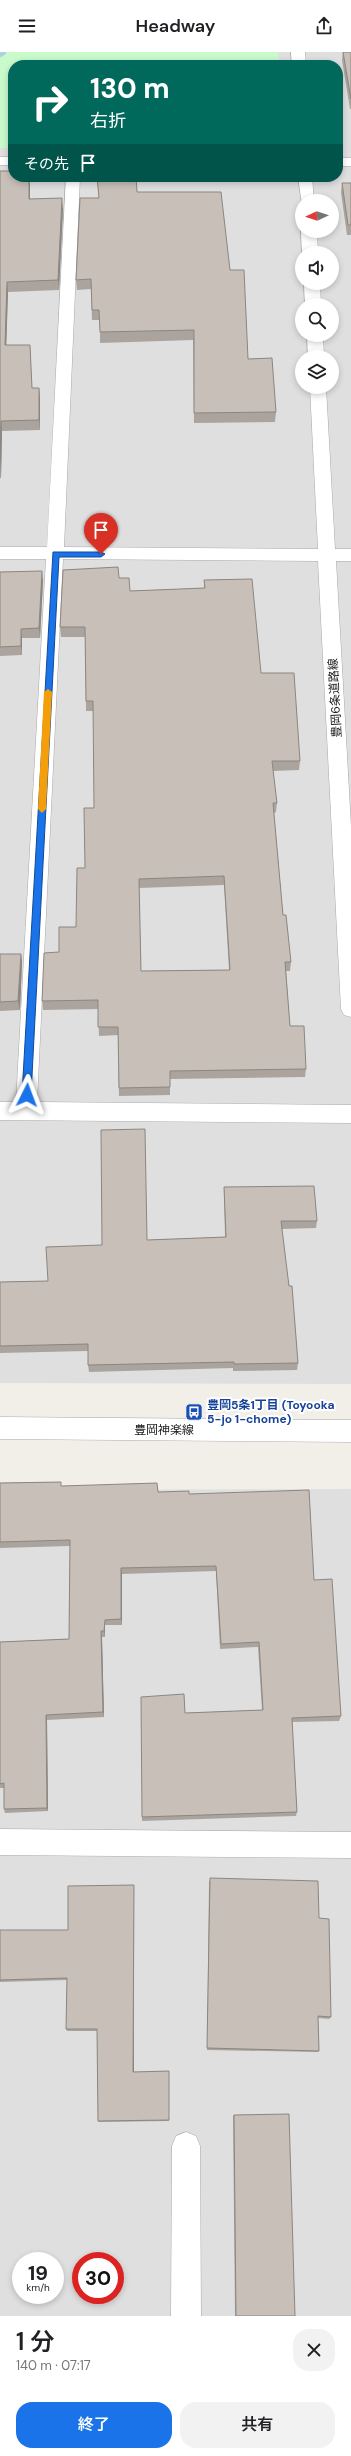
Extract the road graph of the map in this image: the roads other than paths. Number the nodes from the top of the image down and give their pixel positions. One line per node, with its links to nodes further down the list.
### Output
1 (73, 182): 6 (street)
2 (305, 182): 3 (street)
3 (306, 194)
4 (318, 394): 7 (street, 豊岡6条道路線)
5 (0, 554): 6 (street)
6 (56, 554): 7 (street); 11 (street)
7 (328, 555): 8 (street); 9 (street, 豊岡6条道路線)
8 (351, 555)
9 (351, 1009)
10 (0, 1111): 11 (street)
11 (26, 1111): 12 (street)
12 (351, 1114)
13 (0, 1428): 14 (street, 豊岡神楽線)
14 (351, 1431)
15 (0, 1842): 16 (street)
16 (351, 1845)
17 (186, 2146): 18 (street)
18 (186, 2316)

